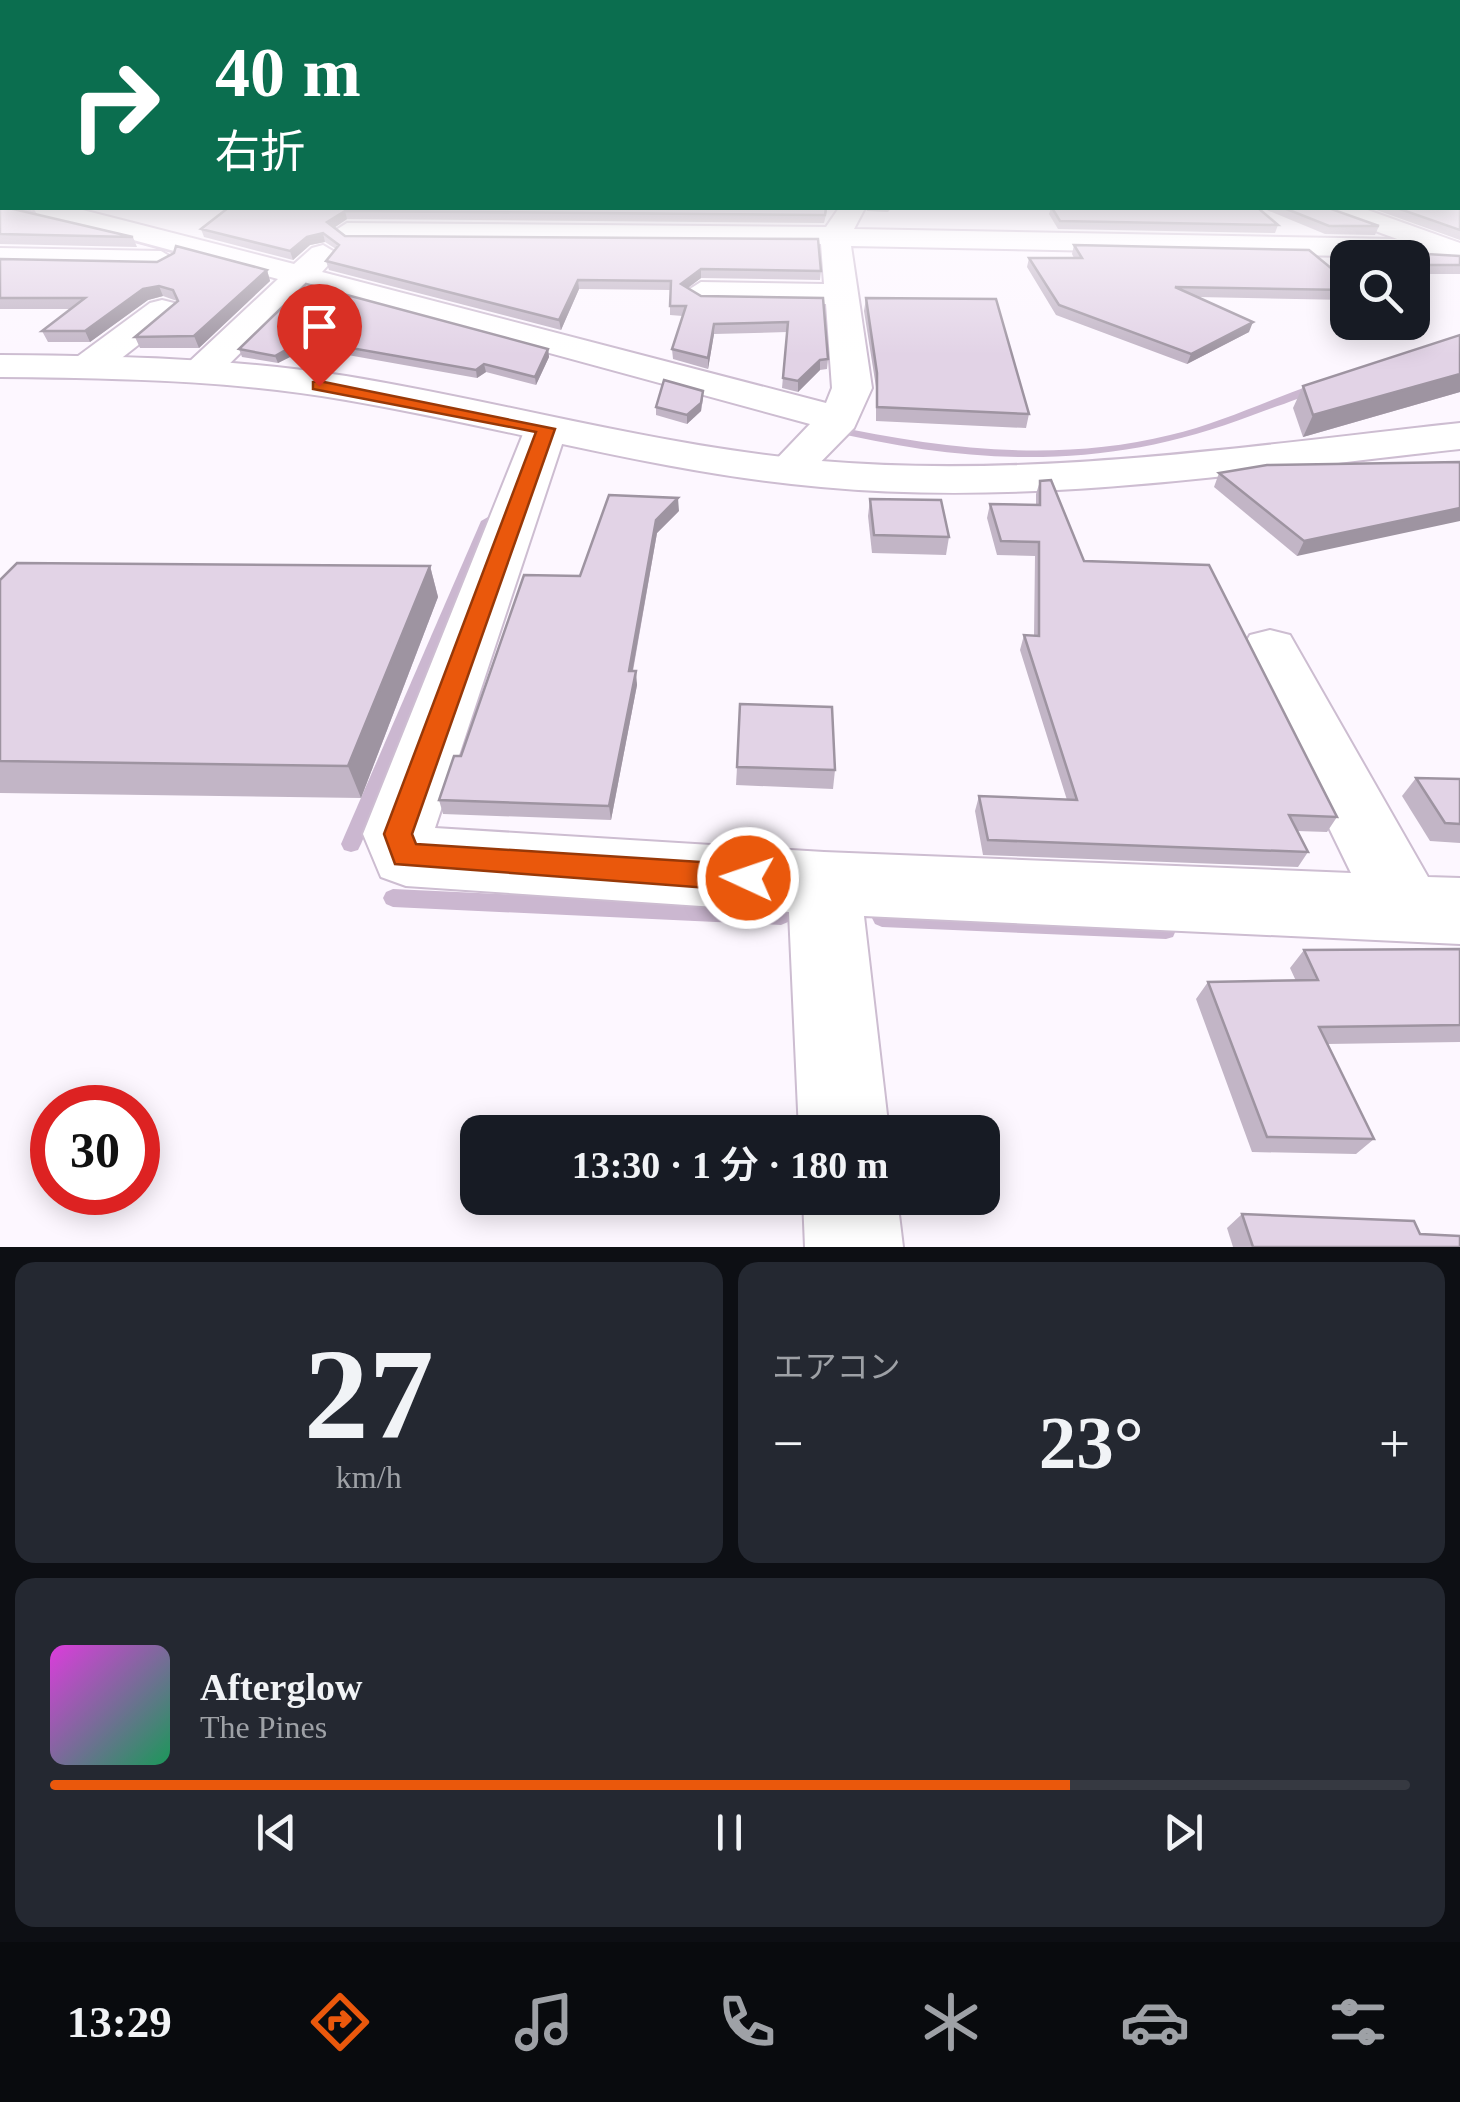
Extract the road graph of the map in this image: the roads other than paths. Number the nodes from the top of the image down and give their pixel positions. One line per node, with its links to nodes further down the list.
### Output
1 (149, 239): 7 (street)
2 (340, 239): 7 (street)
3 (844, 239): 9 (street)
4 (1261, 239): 5 (street)
5 (1451, 247)
6 (0, 257): 7 (street)
7 (294, 283): 13 (street); 14 (street)
8 (701, 292): 9 (street)
9 (842, 294): 14 (street)
10 (162, 310): 12 (street)
11 (0, 366): 12 (street)
12 (87, 367): 13 (street)
13 (202, 370): 15 (street)
14 (834, 425): 17 (street)
15 (546, 429): 17 (street); 19 (street)
16 (1460, 436): 17 (street)
17 (789, 470)
18 (1270, 649): 20 (street)
19 (824, 883): 20 (street); 21 (street)
20 (1433, 910)
21 (843, 1115)
22 (851, 1215): 23 (street)
23 (854, 1247)

